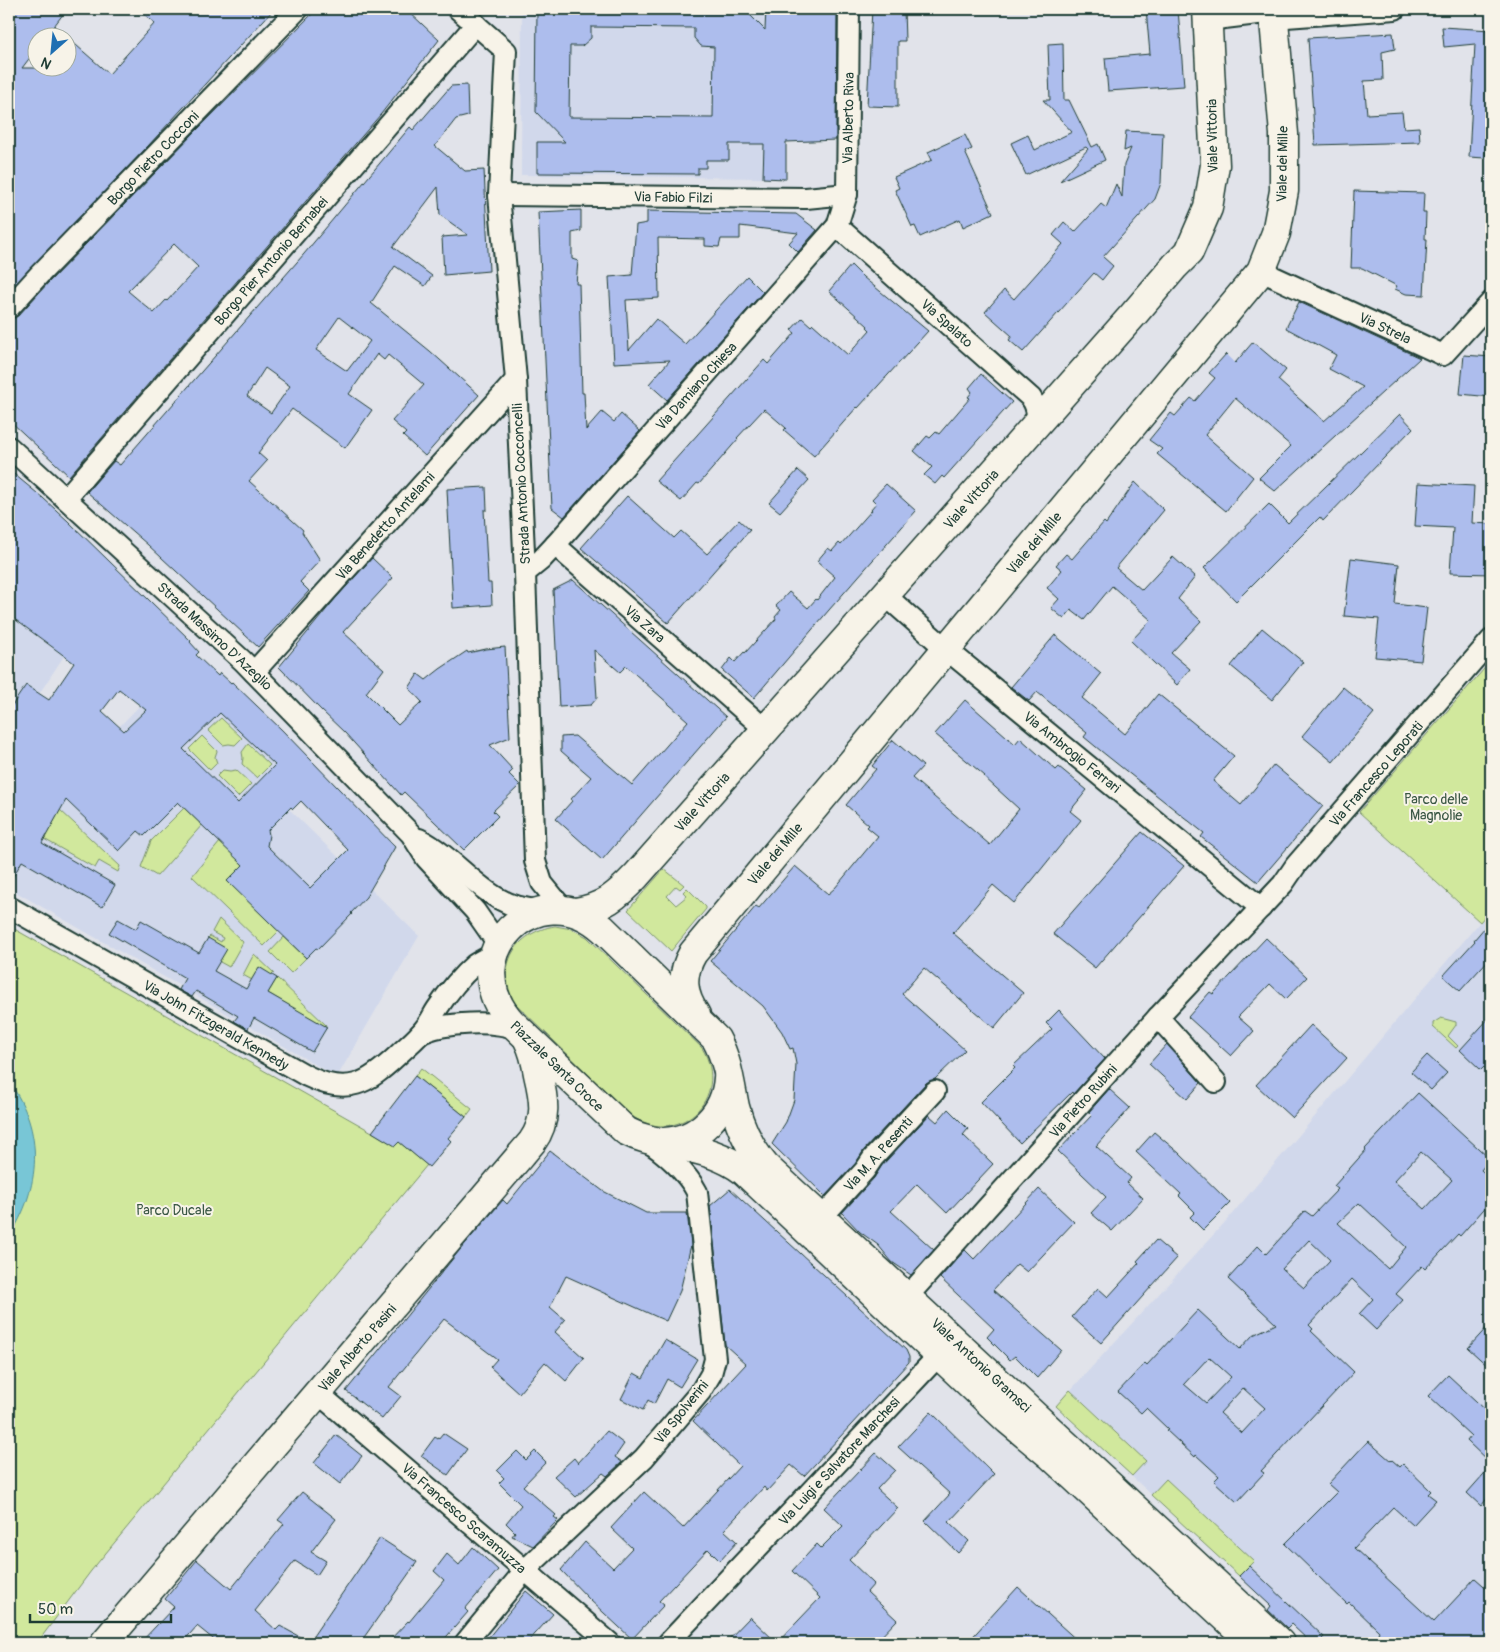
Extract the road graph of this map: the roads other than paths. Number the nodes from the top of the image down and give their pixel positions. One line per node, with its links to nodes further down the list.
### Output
1 (298, 9): 13 (street, Borgo Pietro Cocconi)
2 (458, 9): 7 (street)
3 (849, 9): 9 (street, Via Alberto Riva)
4 (1395, 9): 5 (street)
5 (1274, 10): 6 (street); 11 (main road, Viale dei Mille)
6 (1207, 14): 15 (main road, Viale Vittoria)
7 (476, 24): 8 (street, Strada Antonio Cocconcelli); 17 (street, Borgo Pier Antonio Bernabei)
8 (499, 194): 9 (street, Via Fabio Filzi); 14 (street, Strada Antonio Cocconcelli)
9 (847, 194): 10 (street, Via Alberto Riva)
10 (838, 226): 15 (street, Via Spalato); 18 (street, Via Damiano Chiesa)
11 (1262, 271): 12 (street, Via Strela); 22 (main road, Viale dei Mille)
12 (1491, 302)
13 (9, 308)
14 (516, 380): 19 (street, Strada Antonio Cocconcelli); 23 (street, Via Benedetto Antelami)
15 (1033, 428): 20 (main road, Viale Vittoria)
16 (9, 447): 17 (street, Strada Massimo D'Azeglio)
17 (66, 498): 23 (street, Strada Massimo D'Azeglio)
18 (555, 545): 19 (street); 24 (street, Via Zara)
19 (525, 573): 28 (street, Strada Antonio Cocconcelli)
20 (885, 595): 22 (street, Via Ambrogio Ferrari); 24 (main road, Viale Vittoria)
21 (1491, 640): 27 (street, Via Francesco Leporati)
22 (946, 649): 27 (street, Via Ambrogio Ferrari); 32 (main road, Viale dei Mille)
23 (254, 672): 25 (street, Strada Massimo D'Azeglio)
24 (766, 730): 28 (main road, Viale Vittoria)
25 (411, 834): 28 (street); 29 (street)
26 (9, 907): 33 (street, Via John Fitzgerald Kennedy)
27 (1261, 908): 30 (street, Via Pietro Rubini)
28 (564, 911): 29 (main road, Viale Vittoria); 32 (main road)
29 (495, 954): 31 (main road, Piazzale Santa Croce); 33 (street, Via John Fitzgerald Kennedy)
30 (1158, 1018): 35 (street); 39 (street, Via Pietro Rubini)
31 (521, 1031): 33 (street, Via John Fitzgerald Kennedy); 37 (main road, Piazzale Santa Croce); 41 (main road, Viale Alberto Pasini)
32 (709, 1031): 34 (main road)
33 (420, 1034)
34 (726, 1060): 37 (main road); 38 (main road, Viale Antonio Gramsci)
35 (1216, 1082)
36 (935, 1091): 38 (street, Via M. A. Pesenti)
37 (645, 1139): 38 (main road, Viale Antonio Gramsci); 43 (street, Via Spolverini)
38 (815, 1225): 39 (main road, Viale Antonio Gramsci)
39 (900, 1305): 40 (main road, Viale Antonio Gramsci); 42 (main road, Viale Antonio Gramsci)
40 (939, 1355): 42 (street); 47 (street, Via Luigi e Salvatore Marchesi); 48 (main road, Viale Antonio Gramsci)
41 (318, 1393): 43 (street, Via Francesco Scaramuzza); 44 (main road, Viale Alberto Pasini)
42 (1024, 1405): 49 (main road, Viale Antonio Gramsci)
43 (525, 1570): 45 (street, Via Spolverini); 46 (street, Via Francesco Scaramuzza)
44 (104, 1643)
45 (465, 1643)
46 (610, 1643)
47 (668, 1643)
48 (1253, 1643)
49 (1280, 1643)

